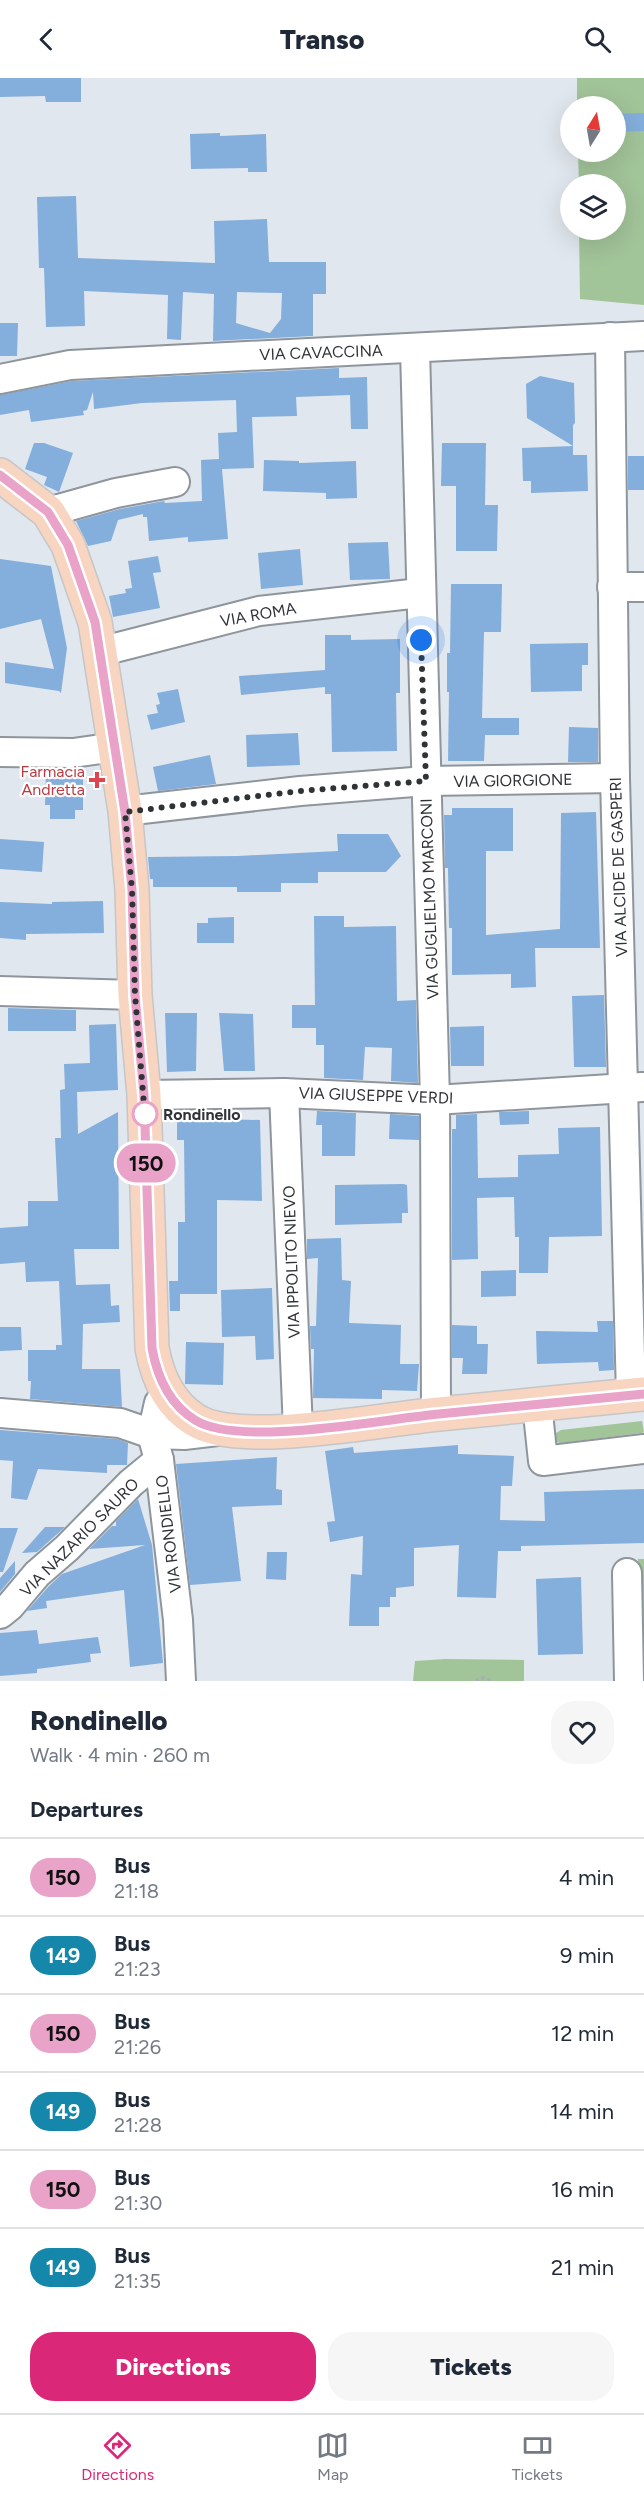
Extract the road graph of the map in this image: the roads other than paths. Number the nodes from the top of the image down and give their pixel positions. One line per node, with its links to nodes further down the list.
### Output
1 (644, 336): 2 (street, VIA CAVACCINA)
2 (610, 337): 3 (street, VIA CAVACCINA); 8 (street, VIA ALCIDE DE GASPERI)
3 (415, 349): 4 (street, VIA CAVACCINA); 10 (street, VIA GUGLIELMO MARCONI)
4 (0, 379)
5 (0, 475): 7 (main road)
6 (175, 482): 7 (street)
7 (48, 512): 11 (main road)
8 (612, 587): 9 (street); 14 (street, VIA ALCIDE DE GASPERI)
9 (644, 587)
10 (420, 593): 11 (street, VIA ROMA); 15 (street, VIA GUGLIELMO MARCONI)
11 (99, 652): 12 (main road)
12 (115, 747): 13 (street); 16 (main road)
13 (0, 752)
14 (615, 778): 15 (street, VIA GIORGIONE); 19 (street, VIA ALCIDE DE GASPERI)
15 (426, 781): 16 (street, VIA GIORGIONE); 22 (street, VIA GUGLIELMO MARCONI)
16 (125, 812): 18 (main road)
17 (0, 991): 18 (street)
18 (135, 995): 21 (main road)
19 (634, 1087): 22 (street, VIA GIUSEPPE VERDI); 23 (street, VIA ALCIDE DE GASPERI)
20 (284, 1093): 21 (street, VIA GIUSEPPE VERDI); 22 (street, VIA GIUSEPPE VERDI); 29 (street, VIA IPPOLITO NIEVO)
21 (144, 1095): 24 (main road)
22 (435, 1100): 27 (street, VIA GUGLIELMO MARCONI)
23 (637, 1395): 25 (main road)
24 (174, 1400): 28 (main road); 30 (street, VIA RONDIELLO)
25 (537, 1404): 27 (main road); 31 (street)
26 (0, 1413): 30 (street)
27 (436, 1414): 29 (main road)
28 (226, 1431): 29 (main road); 30 (street)
29 (298, 1431)
30 (155, 1447): 33 (street, VIA NAZARIO SAURO); 34 (street, VIA RONDIELLO)
31 (644, 1449)
32 (627, 1573): 35 (street)
33 (0, 1614)
34 (181, 1681)
35 (629, 1681)

